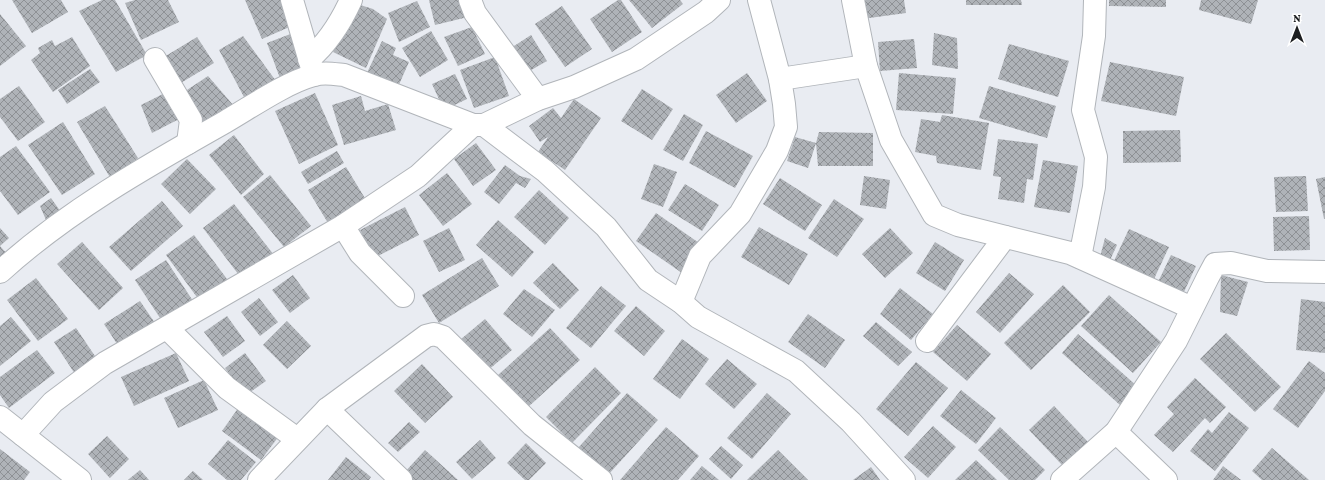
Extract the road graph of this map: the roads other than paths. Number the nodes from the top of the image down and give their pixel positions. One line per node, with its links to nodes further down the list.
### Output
1 (292, 0): 10 (street)
2 (351, 0): 10 (street)
3 (470, 0): 12 (street)
4 (719, 0): 12 (street)
5 (759, 0): 11 (street)
6 (853, 0): 9 (street)
7 (1094, 0): 17 (street)
8 (155, 59): 14 (street)
9 (866, 66): 11 (street); 16 (street)
10 (312, 67): 13 (street); 14 (street)
11 (780, 79): 21 (street)
12 (538, 99): 13 (street)
13 (479, 125): 15 (street); 21 (street)
14 (188, 143): 18 (street)
15 (343, 226): 20 (street); 23 (street)
16 (1005, 237): 17 (street); 24 (street)
17 (1080, 257): 22 (street)
18 (0, 272)
19 (1325, 272): 22 (street)
20 (403, 296)
21 (681, 302): 34 (street)
22 (1192, 308): 27 (street)
23 (167, 328): 28 (street); 29 (street)
24 (927, 341)
25 (327, 409): 29 (street); 32 (street); 33 (street)
26 (0, 417): 28 (street)
27 (1116, 432): 35 (street); 36 (street)
28 (23, 435): 30 (street)
29 (297, 439): 31 (street)
30 (80, 480)
31 (259, 480)
32 (401, 480)
33 (601, 480)
34 (904, 480)
35 (1062, 480)
36 (1166, 480)

